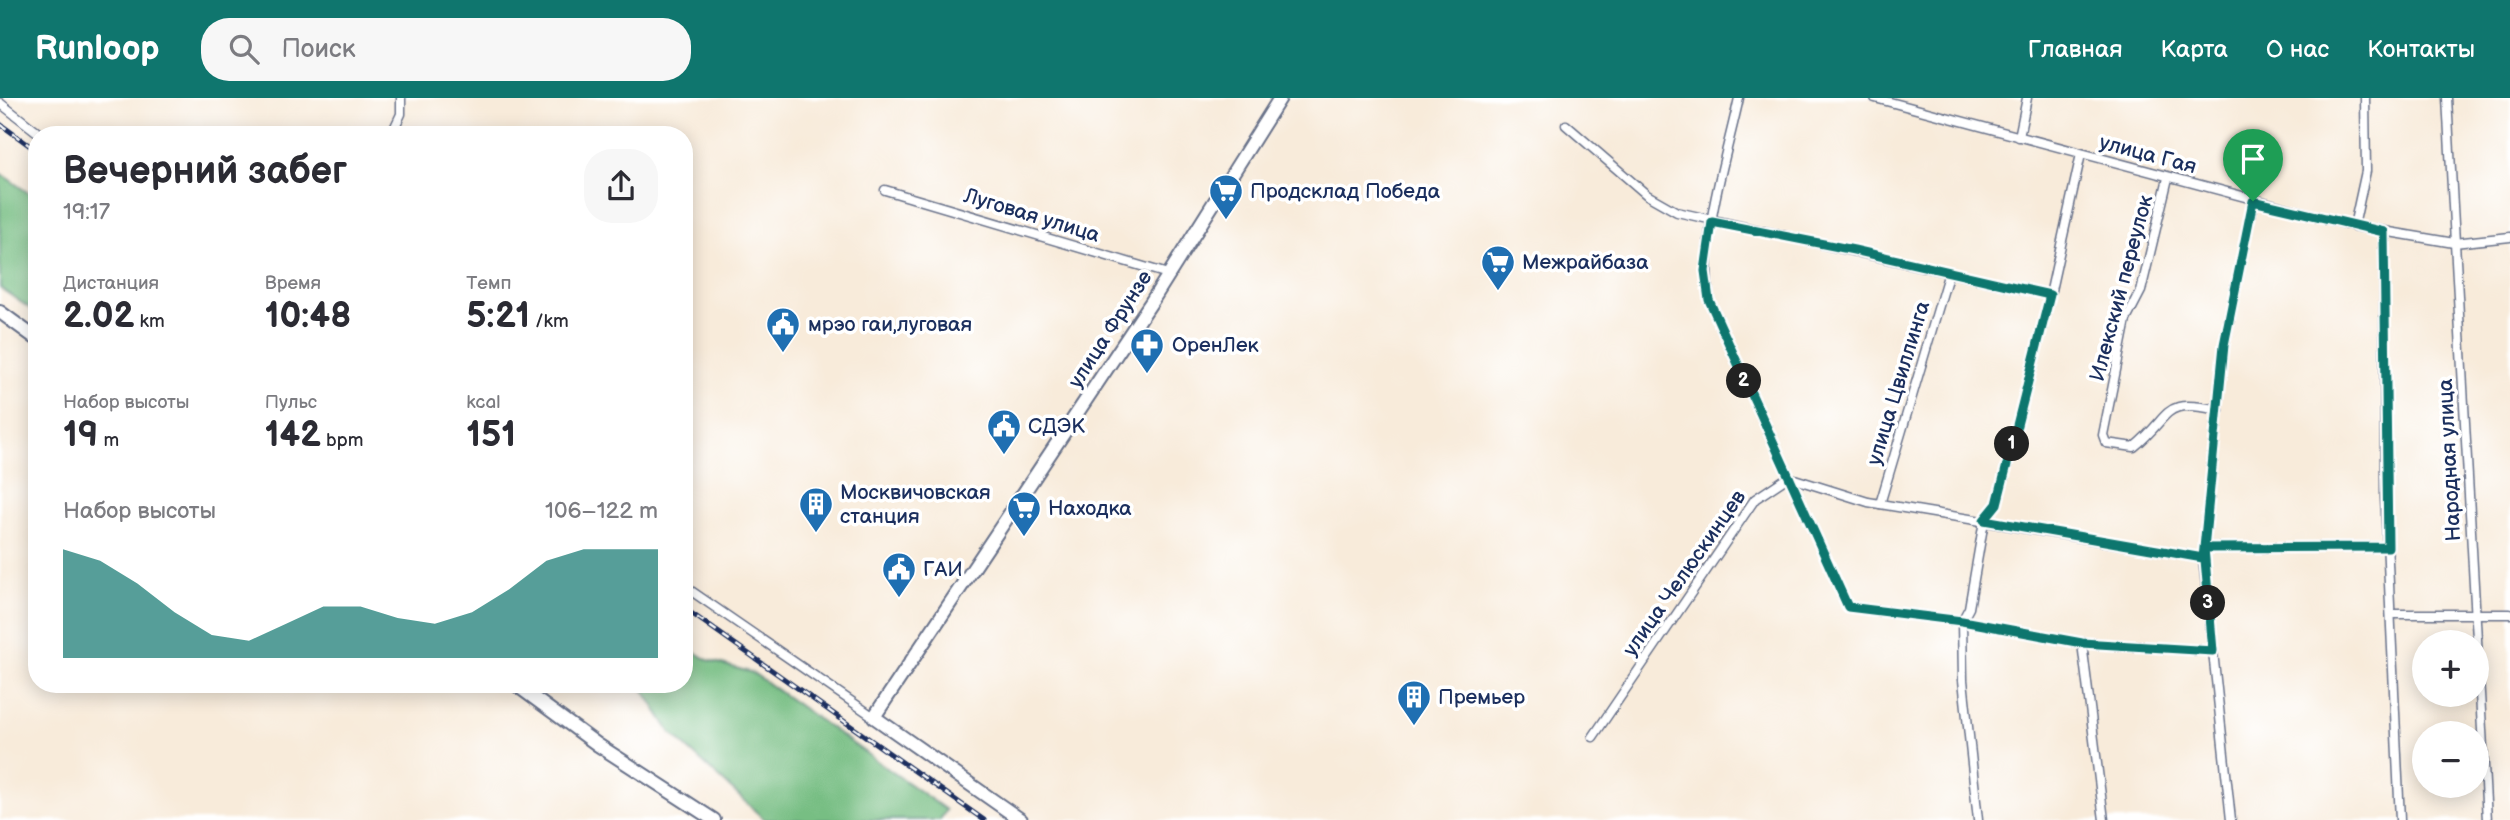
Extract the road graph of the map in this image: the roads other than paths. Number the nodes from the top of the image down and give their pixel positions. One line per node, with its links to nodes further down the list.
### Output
1 (401, 98): 12 (street)
2 (1280, 98): 24 (street, улица Фрунзе)
3 (1739, 98): 18 (street)
4 (1875, 98): 8 (street, улица Гая)
5 (2027, 98): 13 (street)
6 (2365, 98): 19 (street)
7 (2447, 98): 22 (street, Народная улица)
8 (1890, 100): 13 (street, улица Гая)
9 (0, 103): 11 (street)
10 (1566, 125): 18 (street)
11 (29, 126)
12 (395, 126)
13 (2019, 137): 14 (street, улица Гая)
14 (2081, 154): 15 (street, улица Гая); 25 (street)
15 (2168, 178): 17 (street, улица Гая); 28 (street, Илекский переулок)
16 (885, 190): 24 (street, Луговая улица)
17 (2253, 201): 19 (street, улица Гая); 28 (street)
18 (1712, 222): 23 (street); 29 (street)
19 (2354, 226): 20 (street, улица Гая)
20 (2384, 232): 22 (street, улица Гая); 32 (street)
21 (2510, 237): 22 (street, улица Гая)
22 (2455, 243): 37 (street, Народная улица)
23 (1949, 272): 25 (street); 30 (street, улица Цвиллинга)
24 (1168, 274): 43 (street, улица Фрунзе)
25 (2050, 295): 31 (street)
26 (0, 312): 27 (street)
27 (28, 332)
28 (2219, 410): 33 (street)
29 (1787, 477): 30 (street); 39 (street); 44 (street, улица Челюскинцев)
30 (1880, 504): 31 (street)
31 (1984, 520): 34 (street); 39 (street)
32 (2388, 547): 33 (street); 36 (street)
33 (2204, 548): 34 (street)
34 (2203, 558): 41 (street)
35 (693, 592): 43 (street)
36 (2391, 614): 37 (street); 50 (street)
37 (2476, 614): 38 (street); 51 (street, Народная улица)
38 (2510, 614)
39 (1962, 621): 40 (street); 47 (street)
40 (2082, 643): 41 (street); 48 (street)
41 (2213, 651): 49 (street)
42 (527, 693): 45 (street)
43 (874, 717): 46 (street)
44 (1593, 737)
45 (714, 820)
46 (1021, 820)
47 (1978, 820)
48 (2104, 820)
49 (2231, 820)
50 (2400, 820)
51 (2487, 820)

